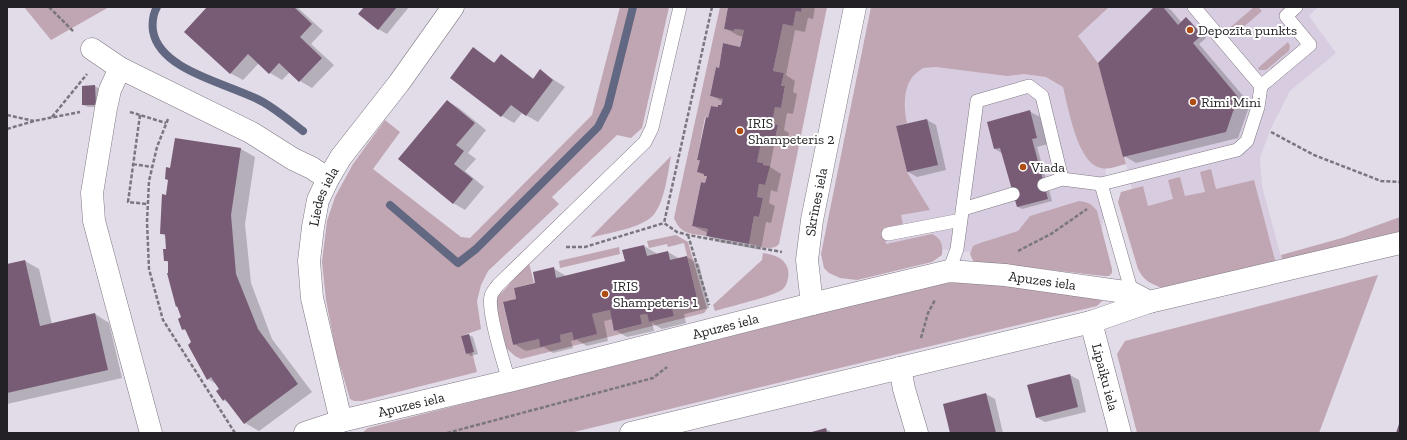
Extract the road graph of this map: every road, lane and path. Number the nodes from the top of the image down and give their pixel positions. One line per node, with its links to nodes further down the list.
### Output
1 (49, 7): 8 (path)
2 (453, 7): 19 (street, Liedes iela)
3 (680, 7): 33 (lane)
4 (712, 7): 28 (path)
5 (855, 7): 38 (street, Skrīnes iela)
6 (1194, 7): 10 (lane)
7 (1296, 7): 10 (lane)
8 (96, 52): 9 (street); 14 (path)
9 (120, 68): 11 (street); 45 (street)
10 (1261, 86): 22 (lane)
11 (176, 96): 18 (path); 19 (street)
12 (7, 115): 15 (path)
13 (140, 115): 17 (path)
14 (52, 117)
15 (34, 121)
16 (1266, 130): 21 (path)
17 (133, 164): 18 (path); 26 (path)
18 (152, 167): 26 (path)
19 (328, 179): 44 (street, Liedes iela)
20 (1062, 179): 22 (lane); 23 (lane); 27 (lane)
21 (1400, 182)
22 (1101, 184): 25 (lane)
23 (1044, 185)
24 (1013, 194): 27 (lane)
25 (1106, 201): 35 (path); 37 (lane)
26 (147, 204): 46 (path)
27 (962, 214): 29 (lane); 34 (lane)
28 (664, 223): 30 (path); 33 (path)
29 (888, 234)
30 (688, 235): 32 (path); 39 (path)
31 (1400, 243): 37 (street, Apuzes iela)
32 (783, 245)
33 (538, 247): 43 (lane)
34 (949, 270): 35 (street, Apuzes iela); 38 (street, Apuzes iela)
35 (990, 274): 37 (street, Apuzes iela)
36 (930, 298): 42 (path)
37 (1141, 298): 40 (street, Apuzes iela)
38 (812, 304): 43 (street, Apuzes iela)
39 (709, 308)
40 (1091, 322): 42 (street, Apuzes iela); 51 (street, Lipaiķu iela)
41 (669, 365): 48 (path)
42 (900, 368): 49 (street, Apuzes iela); 50 (street)
43 (509, 381): 44 (street, Apuzes iela)
44 (341, 421): 47 (street, Apuzes iela)
45 (151, 433)
46 (235, 433)
47 (305, 433)
48 (448, 433)
49 (631, 433)
50 (916, 433)
51 (1120, 433)

